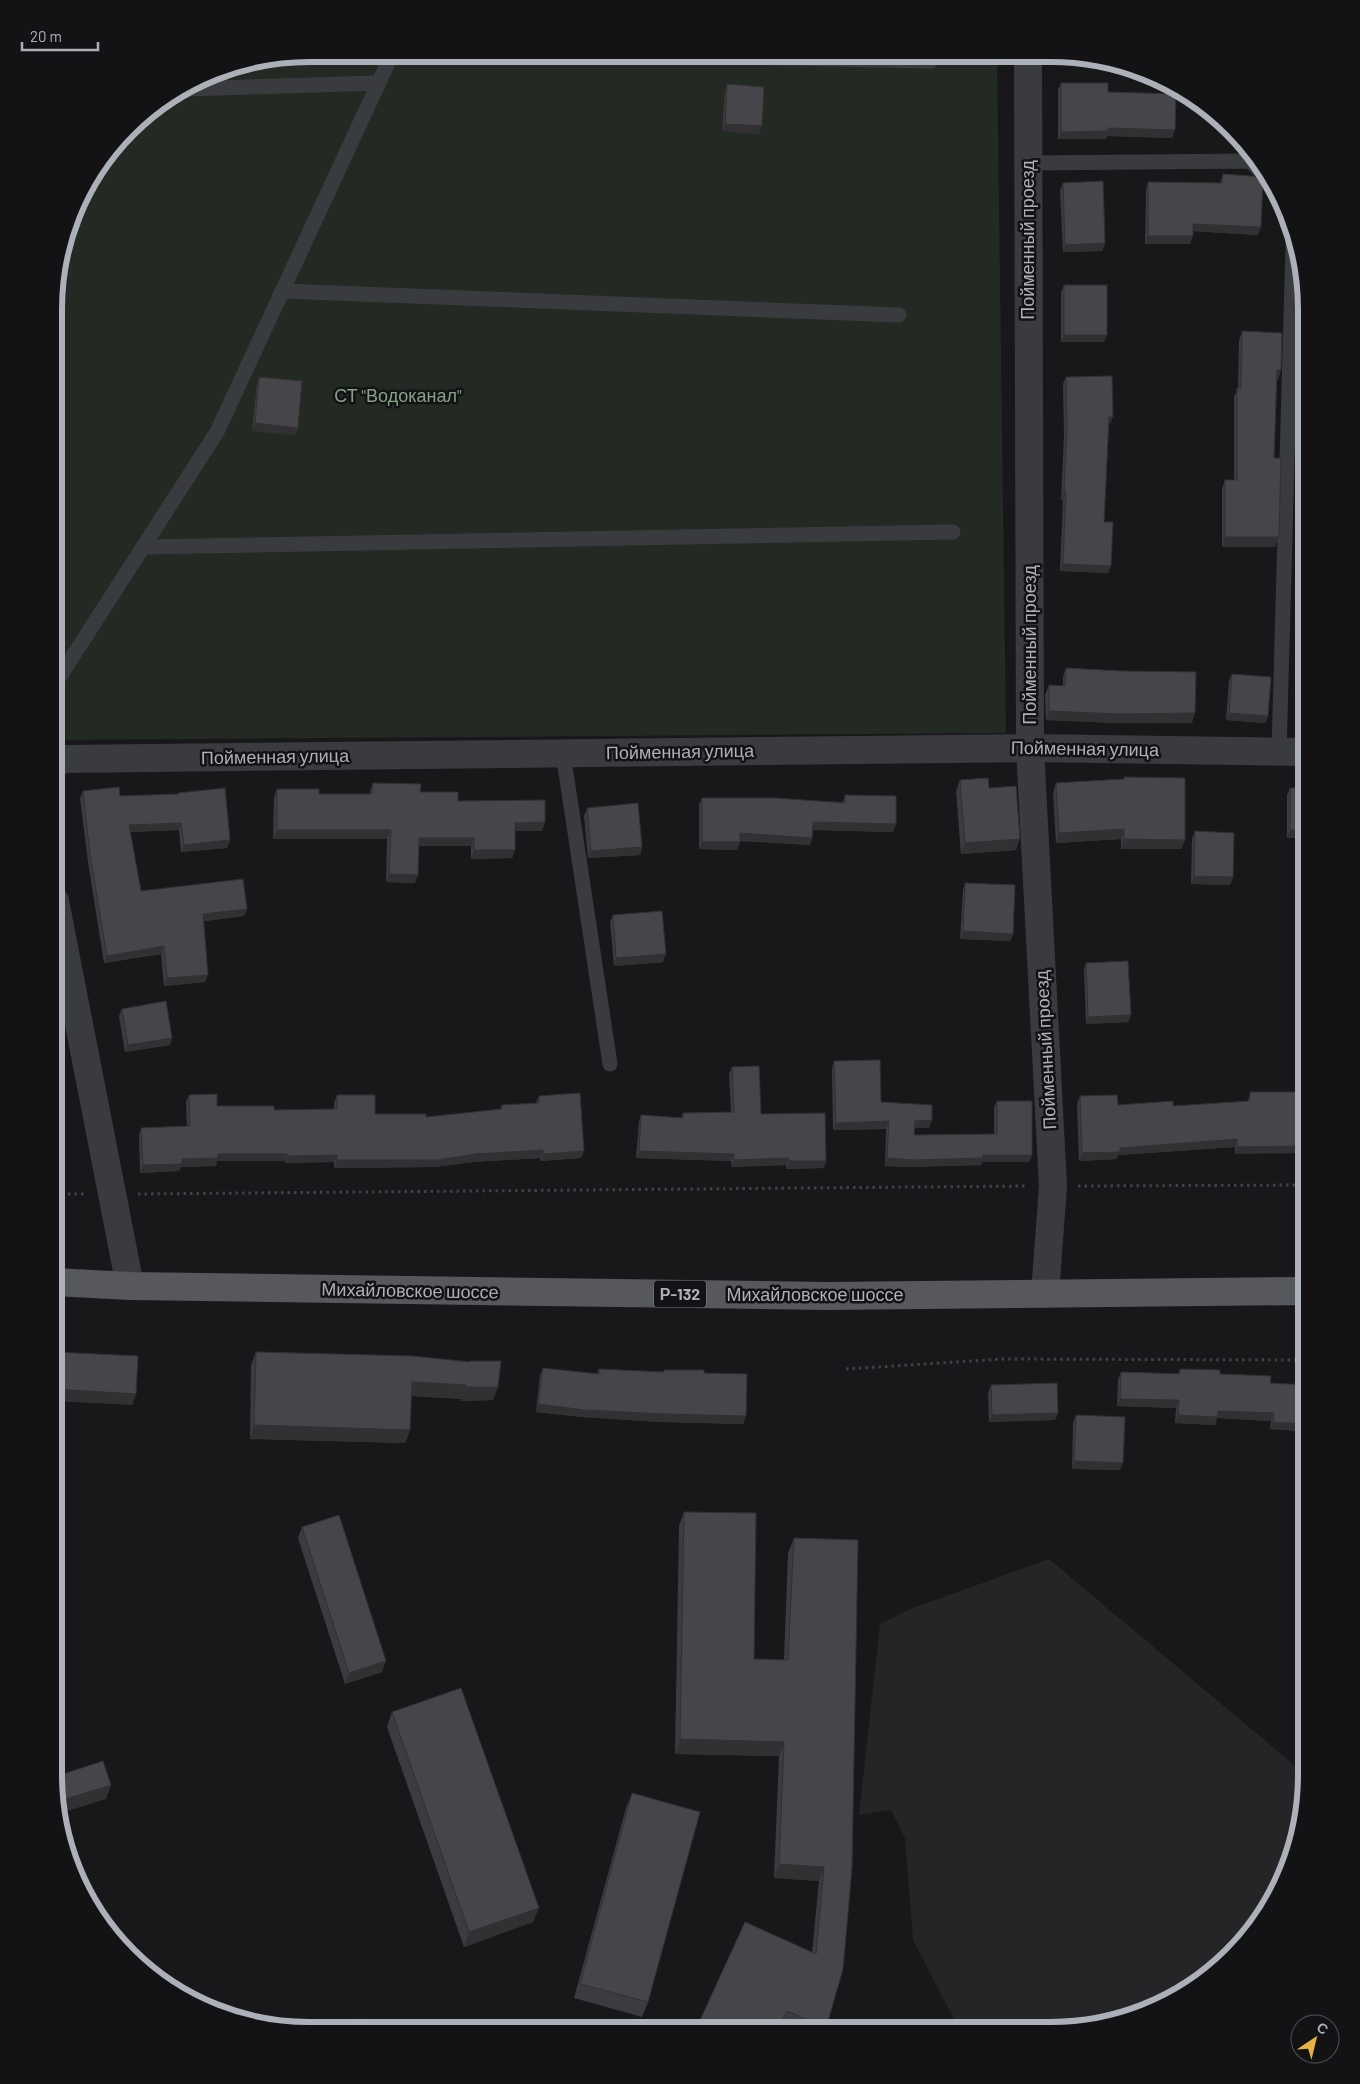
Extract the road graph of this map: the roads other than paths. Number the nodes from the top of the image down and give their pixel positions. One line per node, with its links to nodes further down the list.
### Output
1 (388, 62): 3 (lane)
2 (1028, 62): 6 (street, Пойменный проезд)
3 (378, 83): 4 (lane); 8 (lane)
4 (199, 89)
5 (1248, 161): 6 (lane)
6 (1028, 163): 13 (street, Пойменный проезд)
7 (1293, 259): 14 (lane)
8 (282, 291): 9 (lane); 11 (lane)
9 (899, 315)
10 (953, 532): 11 (lane)
11 (143, 547): 12 (lane)
12 (62, 673)
13 (1030, 748): 14 (street, Пойменная улица); 16 (street, Пойменная улица); 23 (street, Пойменный проезд)
14 (1279, 752): 15 (street, Пойменная улица)
15 (1298, 752)
16 (563, 753): 17 (street, Пойменная улица); 19 (lane)
17 (62, 760)
18 (62, 938): 21 (street)
19 (610, 1064)
20 (62, 1282): 21 (main road, Михайловское шоссе / Р-132)
21 (130, 1286): 23 (main road, Михайловское шоссе / Р-132)
22 (1298, 1291): 23 (main road, Михайловское шоссе / Р-132)
23 (1046, 1294)

